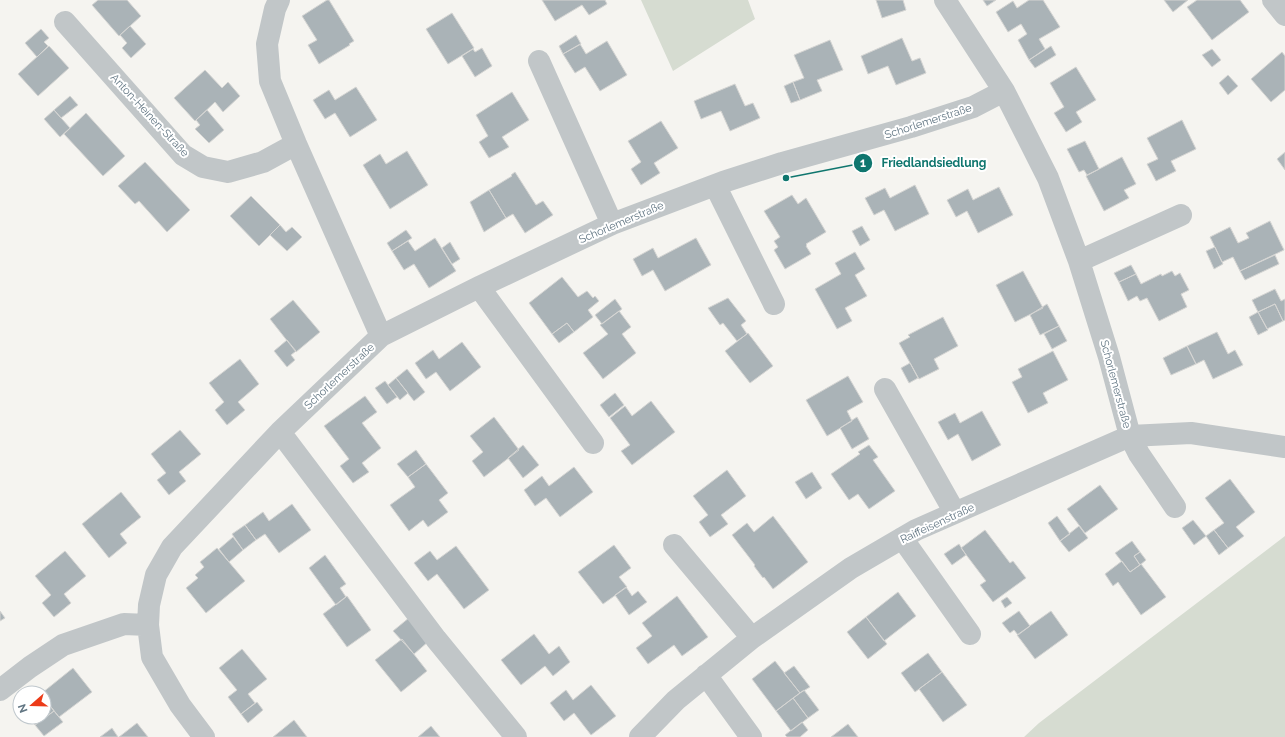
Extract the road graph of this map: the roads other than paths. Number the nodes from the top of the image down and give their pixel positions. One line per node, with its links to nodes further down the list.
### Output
1 (280, 0): 8 (street)
2 (945, 0): 7 (street)
3 (1273, 0): 4 (street)
4 (1285, 15)
5 (65, 22): 8 (street, Anton-Heinen-Straße)
6 (539, 61): 11 (street)
7 (1004, 91): 9 (street, Schorlemerstraße); 12 (street, Schorlemerstraße)
8 (296, 144): 15 (street)
9 (715, 185): 11 (street, Schorlemerstraße); 14 (street)
10 (1181, 215): 12 (street)
11 (612, 224): 13 (street, Schorlemerstraße)
12 (1079, 261): 18 (street, Schorlemerstraße)
13 (478, 287): 15 (street, Schorlemerstraße); 19 (street)
14 (774, 304)
15 (381, 336): 17 (street, Schorlemerstraße)
16 (885, 389): 22 (street)
17 (280, 432): 25 (street, Schorlemerstraße); 31 (street)
18 (1130, 436): 20 (street, Raiffeisenstraße); 21 (street, Schorlemerstraße); 22 (street, Raiffeisenstraße)
19 (592, 443)
20 (1285, 447)
21 (1175, 507)
22 (955, 513): 23 (street, Raiffeisenstraße)
23 (902, 538): 26 (street); 27 (street, Raiffeisenstraße)
24 (674, 545): 27 (street)
25 (148, 625): 29 (street); 30 (street, Schorlemerstraße)
26 (970, 634)
27 (752, 638): 28 (street, Raiffeisenstraße)
28 (706, 675): 32 (street, Raiffeisenstraße); 33 (street)
29 (0, 690)
30 (204, 737)
31 (516, 737)
32 (640, 737)
33 (751, 737)

